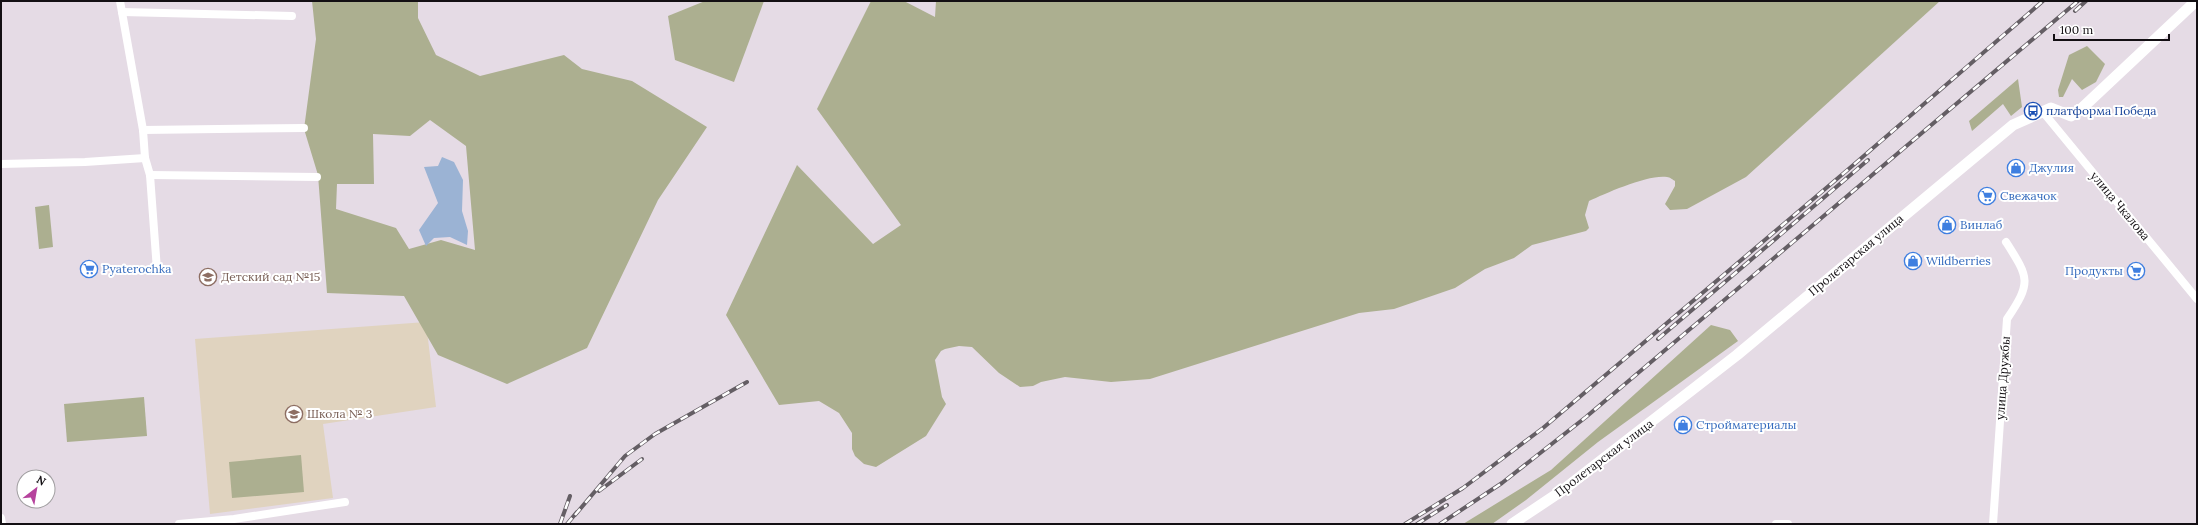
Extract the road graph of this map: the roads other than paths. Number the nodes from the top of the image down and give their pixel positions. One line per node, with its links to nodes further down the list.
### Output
1 (120, 1): 3 (street)
2 (2196, 1): 5 (main road, Пролетарская улица)
3 (122, 12): 4 (street); 7 (street)
4 (292, 16)
5 (2043, 112): 14 (street, улица Чкалова); 19 (main road, Пролетарская улица)
6 (304, 128): 7 (street)
7 (143, 130): 8 (street)
8 (145, 158): 9 (street); 10 (street)
9 (1, 164)
10 (150, 175): 11 (street); 13 (street)
11 (317, 177)
12 (2006, 242): 22 (street, улица Дружбы)
13 (157, 270)
14 (2197, 299)
15 (344, 502): 18 (street)
16 (1, 518): 17 (street)
17 (2, 524)
18 (179, 524)
19 (1512, 524)
20 (1776, 524): 21 (street)
21 (1788, 524)
22 (1993, 524)

